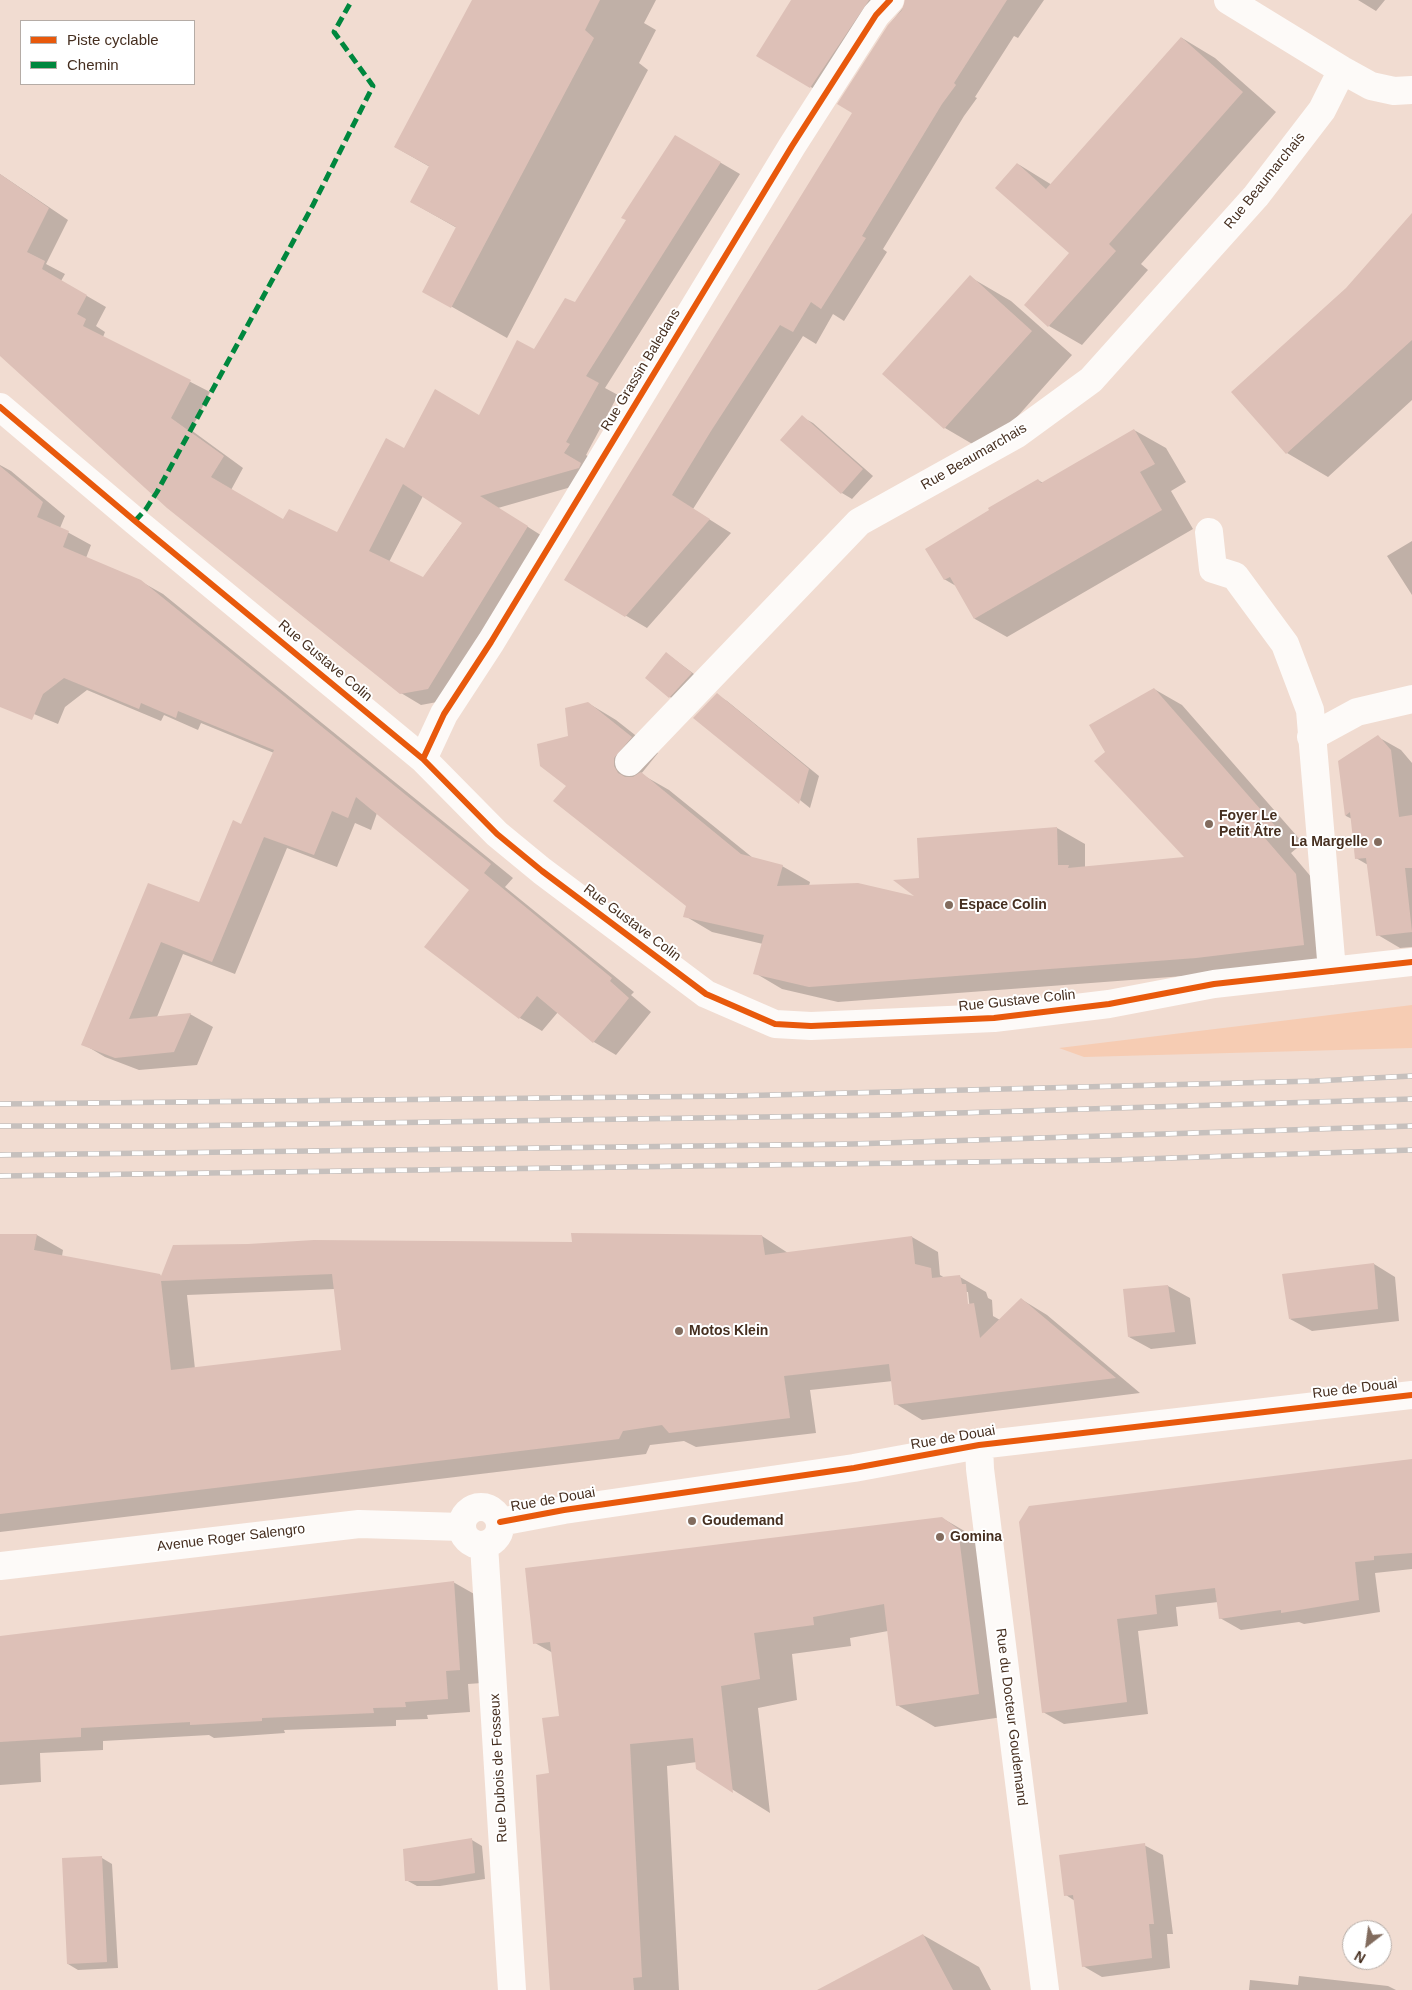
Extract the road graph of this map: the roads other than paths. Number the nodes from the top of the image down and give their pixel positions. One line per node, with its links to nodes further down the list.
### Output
1 (890, 0): 9 (street, Rue Grassin Baledans)
2 (1228, 0): 3 (street)
3 (1342, 70): 4 (street); 10 (street, Rue Beaumarchais)
4 (1412, 90)
5 (0, 407): 9 (street, Rue Gustave Colin)
6 (1209, 532): 8 (street)
7 (1412, 699): 8 (street)
8 (1311, 737): 12 (street)
9 (423, 759): 12 (street, Rue Gustave Colin)
10 (628, 762)
11 (1412, 962): 12 (street, Rue Gustave Colin)
12 (1332, 971)
13 (1412, 1395): 14 (street, Rue de Douai)
14 (979, 1445): 15 (street, Rue de Douai); 20 (street, Rue du Docteur Goudemand)
15 (500, 1522): 16 (street); 17 (street)
16 (462, 1527): 17 (street); 18 (street, Avenue Roger Salengro)
17 (484, 1545): 19 (street, Rue Dubois de Fosseux)
18 (0, 1566)
19 (512, 1990)
20 (1045, 1990)

